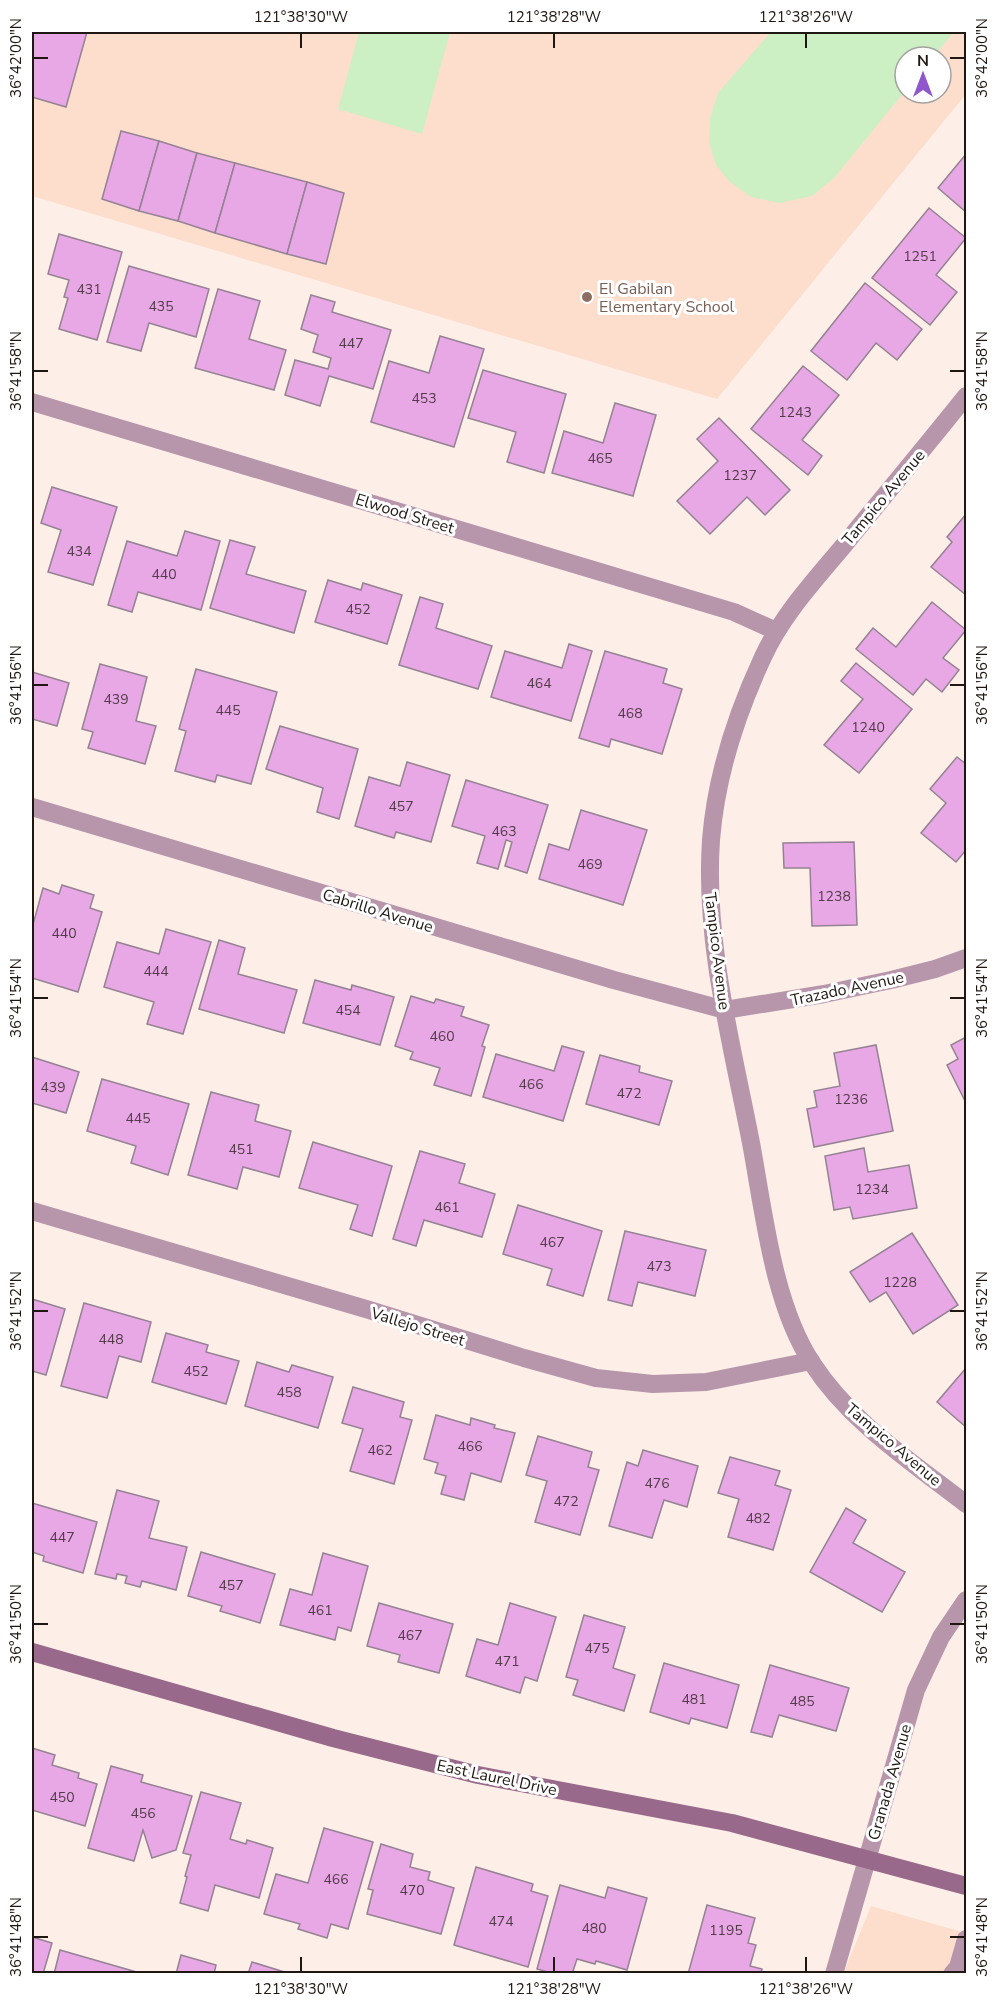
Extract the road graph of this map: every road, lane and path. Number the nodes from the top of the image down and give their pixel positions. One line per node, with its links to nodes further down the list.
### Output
1 (966, 396): 3 (street, Tampico Avenue)
2 (32, 402): 3 (street, Elwood Street)
3 (776, 631): 6 (street, Tampico Avenue)
4 (32, 807): 6 (street, Cabrillo Avenue)
5 (966, 958): 6 (street, Trazado Avenue)
6 (725, 1010): 8 (street, Tampico Avenue)
7 (32, 1211): 8 (street, Vallejo Street)
8 (811, 1361): 9 (street, Tampico Avenue)
9 (966, 1504)
10 (966, 1600): 12 (street, Granada Avenue)
11 (32, 1652): 12 (main road, East Laurel Drive)
12 (867, 1858): 13 (main road, East Laurel Drive); 15 (street, Granada Avenue)
13 (966, 1886)
14 (966, 1939): 16 (street)
15 (834, 1974)
16 (952, 1974)

